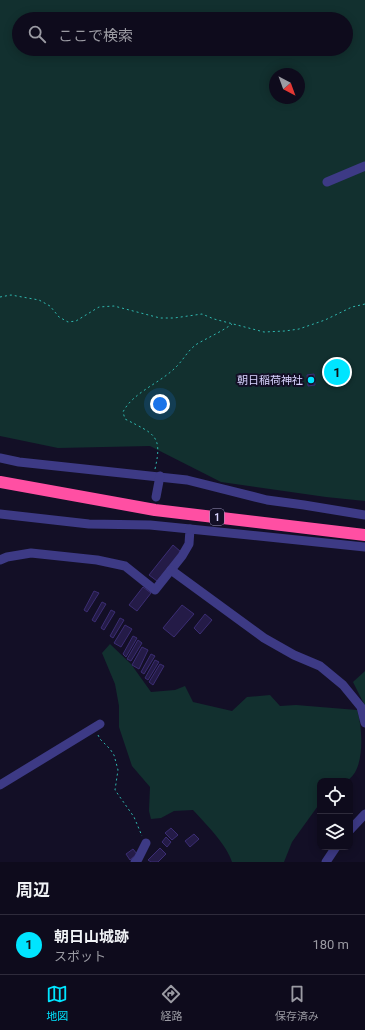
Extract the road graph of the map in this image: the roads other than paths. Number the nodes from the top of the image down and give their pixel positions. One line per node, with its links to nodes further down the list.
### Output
1 (365, 166): 2 (street)
2 (328, 182)
3 (0, 458): 5 (street)
4 (0, 474): 14 (highway)
5 (157, 476): 9 (street); 12 (street)
6 (0, 482): 8 (highway, 1)
7 (0, 489): 8 (highway)
8 (70, 494): 16 (highway, 1)
9 (156, 497)
10 (0, 514): 13 (street)
11 (152, 514): 13 (street)
12 (365, 516)
13 (150, 525): 15 (street)
14 (365, 527)
15 (190, 529): 17 (street); 19 (street)
16 (365, 535)
17 (365, 547)
18 (0, 560): 19 (street)
19 (171, 570): 20 (street)
20 (365, 723)
21 (97, 725): 22 (street)
22 (0, 786)
23 (365, 814): 24 (street)
24 (353, 827)
25 (146, 843): 27 (street)
26 (334, 850): 28 (street)
27 (138, 861)
28 (326, 862)

